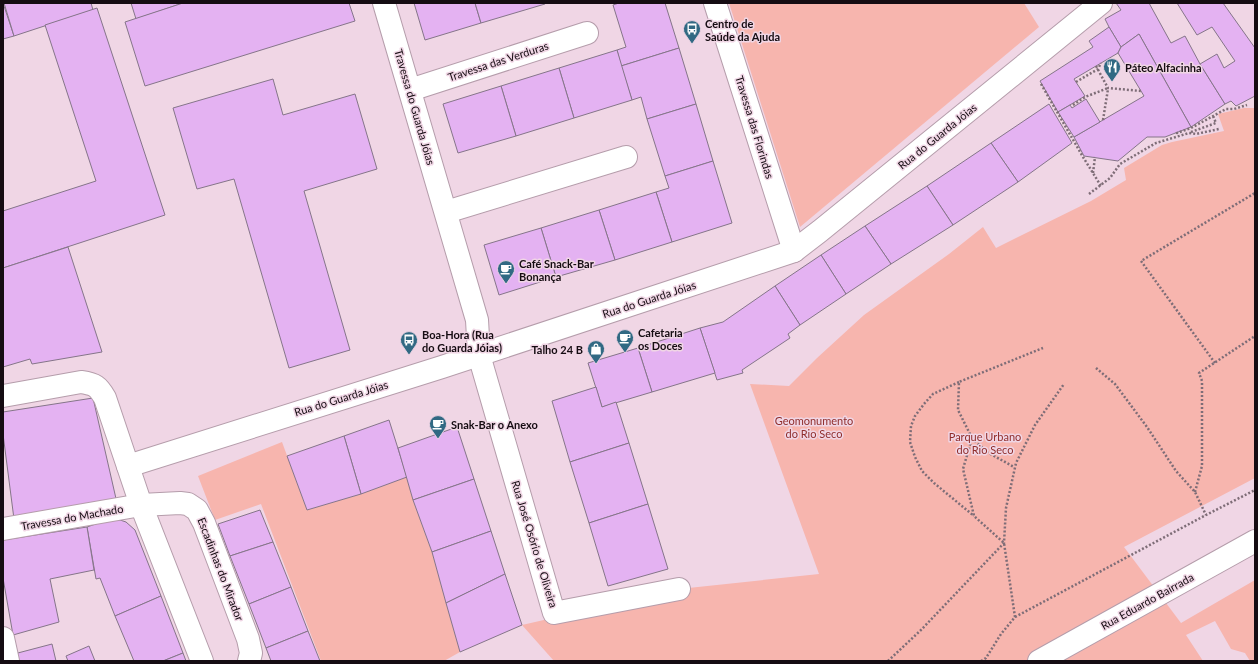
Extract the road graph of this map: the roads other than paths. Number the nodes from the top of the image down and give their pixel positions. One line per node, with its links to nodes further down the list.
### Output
1 (384, 3): 5 (street, Travessa do Guarda Jóias)
2 (715, 3): 8 (street, Travessa das Florindas)
3 (1101, 3): 8 (street, Rua do Guarda Jóias)
4 (587, 33): 5 (street, Travessa das Verduras)
5 (410, 90): 7 (street, Travessa do Guarda Jóias)
6 (626, 157): 7 (street)
7 (446, 212): 9 (street, Travessa do Guarda Jóias)
8 (794, 251): 9 (street, Rua do Guarda Jóias)
9 (479, 355): 11 (street, Rua do Guarda Jóias); 15 (street, Rua José Osório de Oliveira)
10 (3, 396): 11 (street)
11 (128, 466): 12 (street)
12 (141, 505): 13 (street, Travessa do Machado); 18 (street); 19 (street, Escadinhas do Mirador)
13 (3, 530)
14 (1255, 541): 20 (street, Rua Eduardo Bairrada)
15 (679, 589)
16 (3, 638): 17 (street)
17 (8, 661)
18 (202, 661)
19 (249, 661)
20 (1038, 661)

